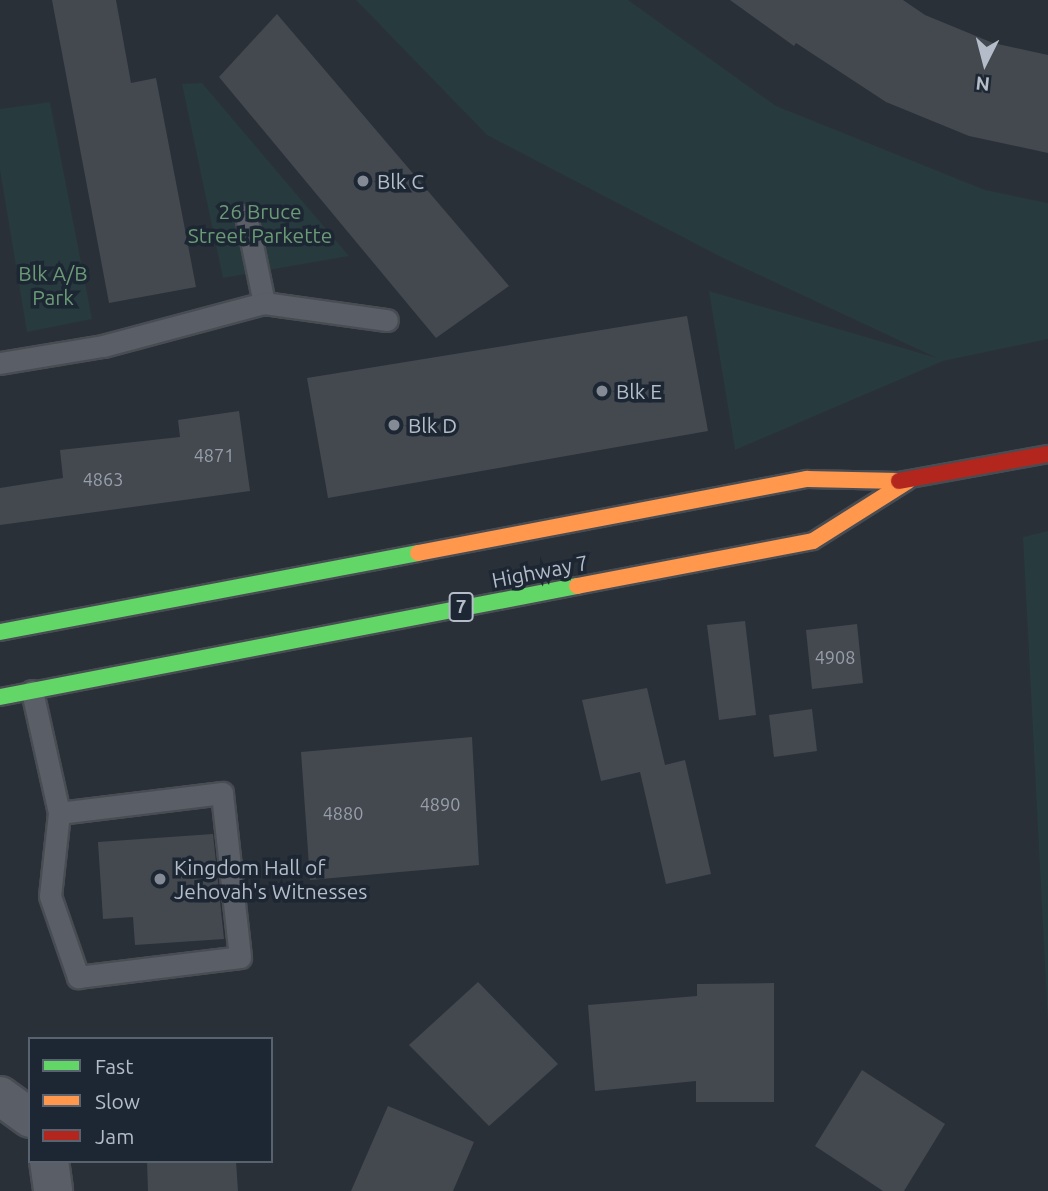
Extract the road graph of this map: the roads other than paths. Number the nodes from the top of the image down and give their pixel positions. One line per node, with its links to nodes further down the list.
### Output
1 (246, 216): 2 (lane)
2 (264, 303): 3 (lane); 4 (lane)
3 (387, 320)
4 (0, 363)
5 (1048, 454): 6 (main road, Highway 7 / 7)
6 (908, 481): 7 (main road, Highway 7 / 7); 8 (main road, Highway 7 / 7)
7 (0, 632)
8 (32, 691): 9 (main road, Highway 7 / 7); 10 (lane)
9 (0, 698)
10 (59, 813): 10 (lane)
11 (0, 1096): 12 (street)
12 (28, 1117)
13 (48, 1163): 14 (street)
14 (53, 1191)

